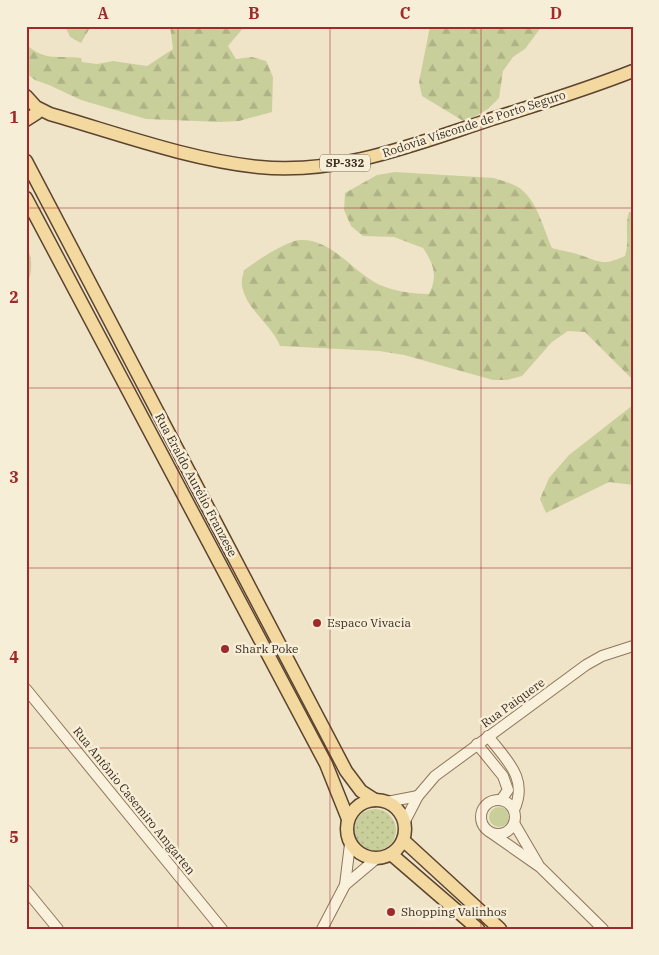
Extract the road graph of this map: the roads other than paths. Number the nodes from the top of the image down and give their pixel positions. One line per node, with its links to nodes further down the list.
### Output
1 (633, 71): 4 (main road, Rodovia Visconde de Porto Seguro / SP-332)
2 (26, 96): 4 (main road, Rodovia Visconde de Porto Seguro / SP-332)
3 (30, 114): 4 (main road, Rodovia Visconde de Porto Seguro / SP-332)
4 (50, 114)
5 (26, 162): 13 (main road, Rua Eraldo Aurélio Franzese)
6 (26, 198): 15 (main road, Rua Eraldo Aurélio Franzese)
7 (633, 646): 9 (street, Rua Paiquere)
8 (26, 689): 28 (street, Rua Antônio Casemiro Amgarten)
9 (488, 736): 10 (street, Rua Paiquere); 14 (street)
10 (477, 744): 11 (street, Rua Paiquere); 12 (street)
11 (418, 796): 13 (street); 16 (street, Rua Paiquere)
12 (501, 800): 14 (street); 18 (street)
13 (381, 801): 15 (main road); 16 (main road)
14 (514, 810): 17 (street)
15 (348, 819): 20 (main road)
16 (404, 823): 19 (main road)
17 (514, 824): 18 (street); 23 (street)
18 (490, 832): 23 (street)
19 (403, 840): 21 (main road); 30 (main road)
20 (350, 844): 22 (main road); 24 (street)
21 (391, 854): 22 (main road); 26 (main road)
22 (376, 859): 24 (street)
23 (540, 867): 31 (street)
24 (345, 885): 29 (street)
25 (26, 890): 27 (street)
26 (470, 926)
27 (58, 929)
28 (222, 929)
29 (322, 929)
30 (500, 929)
31 (603, 929)

